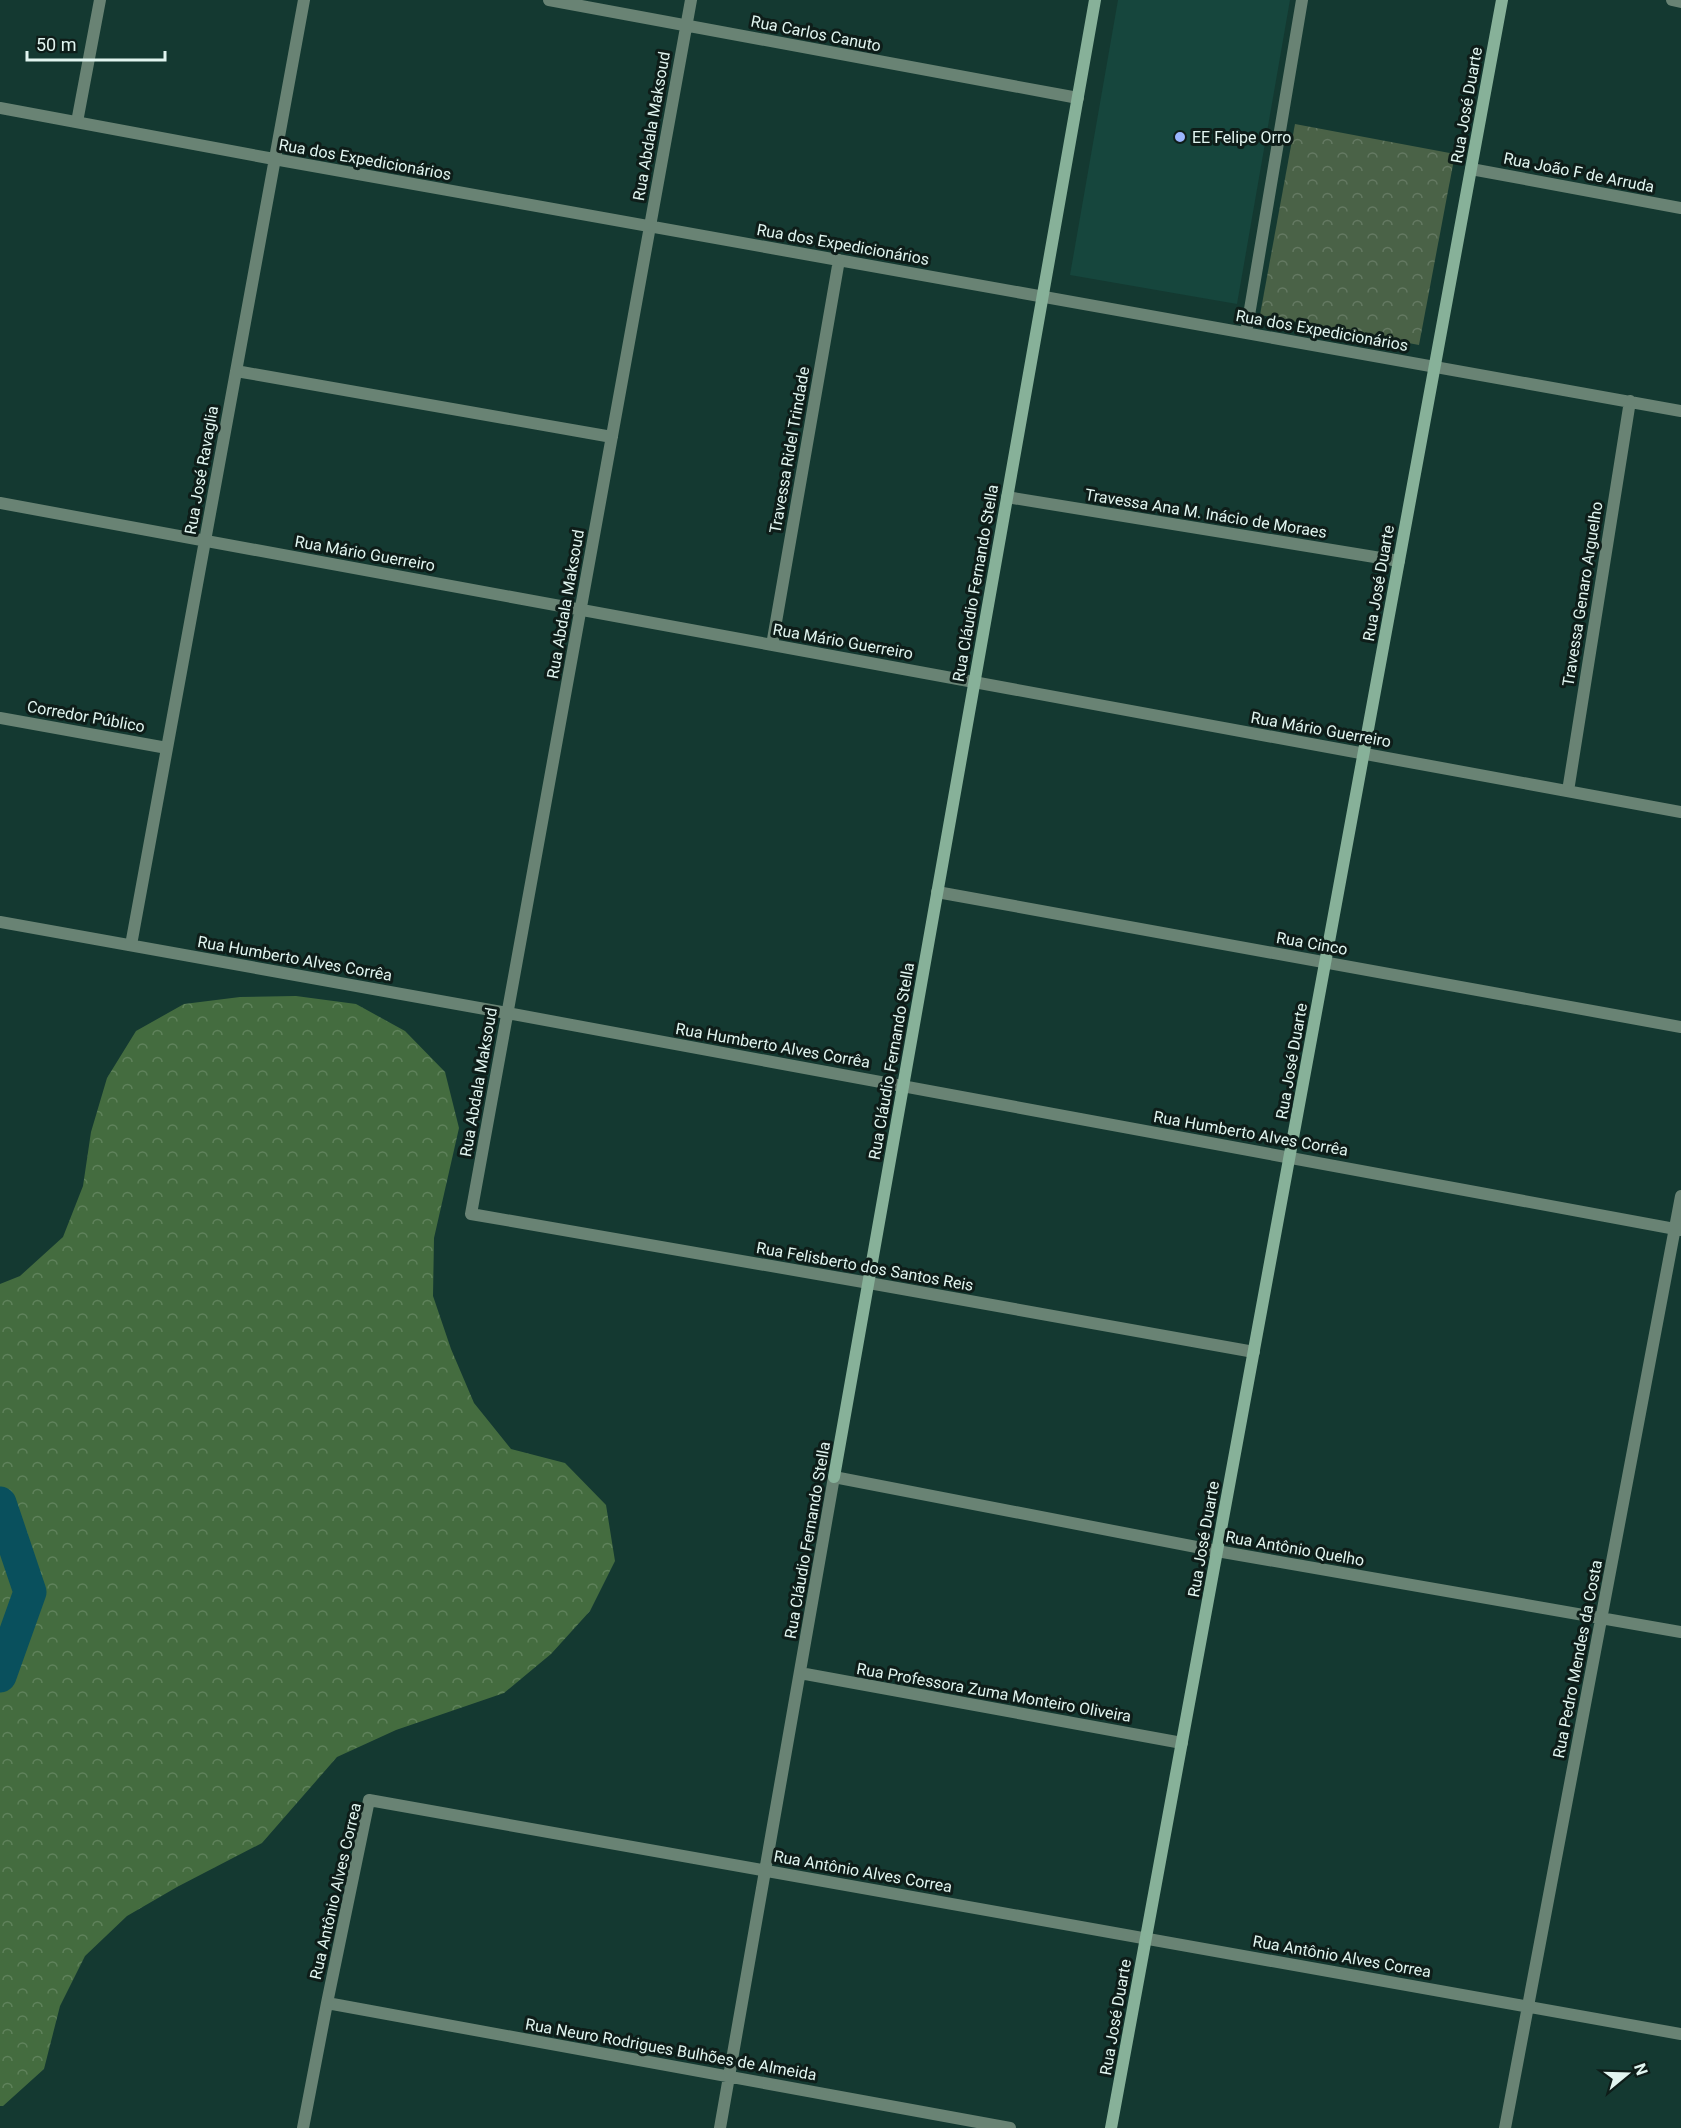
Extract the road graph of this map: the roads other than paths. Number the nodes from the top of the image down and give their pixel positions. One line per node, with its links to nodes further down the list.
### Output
1 (100, 0): 13 (street)
2 (304, 0): 14 (street, Rua José Ravaglia)
3 (549, 0): 10 (street, Rua Carlos Canuto)
4 (691, 0): 10 (street, Rua Abdala Maksoud)
5 (1095, 0): 11 (street, Rua Cláudio Fernando Stella)
6 (1302, 0): 20 (street)
7 (1502, 0): 15 (street, Rua José Duarte)
8 (1672, 0): 9 (street)
9 (1681, 2)
10 (686, 26): 11 (street, Rua Carlos Canuto); 17 (street, Rua Abdala Maksoud)
11 (1078, 98): 19 (street, Rua Cláudio Fernando Stella)
12 (0, 108): 13 (street, Rua dos Expedicionários)
13 (76, 122): 14 (street, Rua dos Expedicionários)
14 (274, 159): 17 (street, Rua dos Expedicionários); 22 (street, Rua José Ravaglia)
15 (1471, 168): 16 (street, Rua João F de Arruda); 21 (street, Rua José Duarte)
16 (1681, 208)
17 (650, 226): 18 (street, Rua dos Expedicionários); 25 (street, Rua Abdala Maksoud)
18 (839, 260): 19 (street, Rua dos Expedicionários); 31 (street, Travessa Ridel Trindade)
19 (1042, 296): 20 (street, Rua dos Expedicionários); 26 (street, Rua Cláudio Fernando Stella)
20 (1246, 333): 21 (street, Rua dos Expedicionários)
21 (1435, 367): 23 (street, Rua dos Expedicionários); 29 (street, Rua José Duarte)
22 (236, 370): 25 (street); 28 (street, Rua José Ravaglia)
23 (1630, 401): 24 (street, Rua dos Expedicionários); 36 (street, Travessa Genaro Arguelho)
24 (1681, 411)
25 (612, 437): 30 (street, Rua Abdala Maksoud)
26 (1007, 497): 29 (street, Travessa Ana M. Inácio de Moraes); 32 (street, Rua Cláudio Fernando Stella)
27 (0, 503): 28 (street, Rua Mário Guerreiro)
28 (205, 541): 30 (street, Rua Mário Guerreiro); 34 (street, Rua José Ravaglia)
29 (1399, 561): 35 (street, Rua José Duarte)
30 (580, 610): 31 (street, Rua Mário Guerreiro); 42 (street, Rua Abdala Maksoud)
31 (772, 645): 32 (street, Rua Mário Guerreiro)
32 (975, 682): 35 (street, Rua Mário Guerreiro); 38 (street, Rua Cláudio Fernando Stella)
33 (0, 718): 34 (street, Corredor Público)
34 (167, 747): 40 (street, Rua José Ravaglia)
35 (1364, 754): 36 (street, Rua Mário Guerreiro); 41 (street, Rua José Duarte)
36 (1568, 791): 37 (street, Rua Mário Guerreiro)
37 (1681, 812)
38 (938, 892): 41 (street, Rua Cinco); 44 (street, Rua Cláudio Fernando Stella)
39 (0, 922): 40 (street, Rua Humberto Alves Corrêa)
40 (131, 945): 42 (street, Rua Humberto Alves Corrêa)
41 (1325, 963): 43 (street, Rua Cinco); 45 (street, Rua José Duarte)
42 (507, 1013): 44 (street, Rua Humberto Alves Corrêa); 47 (street, Rua Abdala Maksoud)
43 (1681, 1027)
44 (904, 1086): 45 (street, Rua Humberto Alves Corrêa); 49 (street, Rua Cláudio Fernando Stella)
45 (1290, 1157): 48 (street, Rua Humberto Alves Corrêa); 50 (street, Rua José Duarte)
46 (1681, 1196): 48 (street, Rua Pedro Mendes da Costa)
47 (471, 1214): 49 (street, Rua Felisberto dos Santos Reis)
48 (1678, 1229): 53 (street, Rua Pedro Mendes da Costa)
49 (869, 1283): 50 (street, Rua Felisberto dos Santos Reis); 51 (street, Rua Cláudio Fernando Stella)
50 (1254, 1352): 52 (street, Rua José Duarte)
51 (834, 1478): 52 (street, Rua Antônio Quelho); 55 (street, Rua Cláudio Fernando Stella)
52 (1217, 1551): 53 (street, Rua Antônio Quelho); 56 (street, Rua José Duarte)
53 (1601, 1618): 54 (street, Rua Antônio Quelho); 60 (street, Rua Pedro Mendes da Costa)
54 (1681, 1632)
55 (800, 1673): 56 (street, Rua Professora Zuma Monteiro Oliveira); 57 (street, Rua Cláudio Fernando Stella)
56 (1182, 1743): 58 (street, Rua José Duarte)
57 (766, 1870): 58 (street, Rua Antônio Alves Correa); 59 (street, Rua Antônio Alves Correa); 62 (street, Rua Cláudio Fernando Stella)
58 (1146, 1938): 60 (street, Rua Antônio Alves Correa); 66 (street, Rua José Duarte)
59 (327, 2003): 62 (street, Rua Neuro Rodrigues Bulhões de Almeida); 63 (street, Rua Antônio Alves Correa)
60 (1528, 2006): 61 (street, Rua Antônio Alves Correa); 67 (street, Rua Pedro Mendes da Costa)
61 (1681, 2034)
62 (729, 2076): 64 (street, Rua Cláudio Fernando Stella); 65 (street, Rua Neuro Rodrigues Bulhões de Almeida)
63 (303, 2128)
64 (720, 2128)
65 (1010, 2128)
66 (1111, 2128)
67 (1505, 2128)

